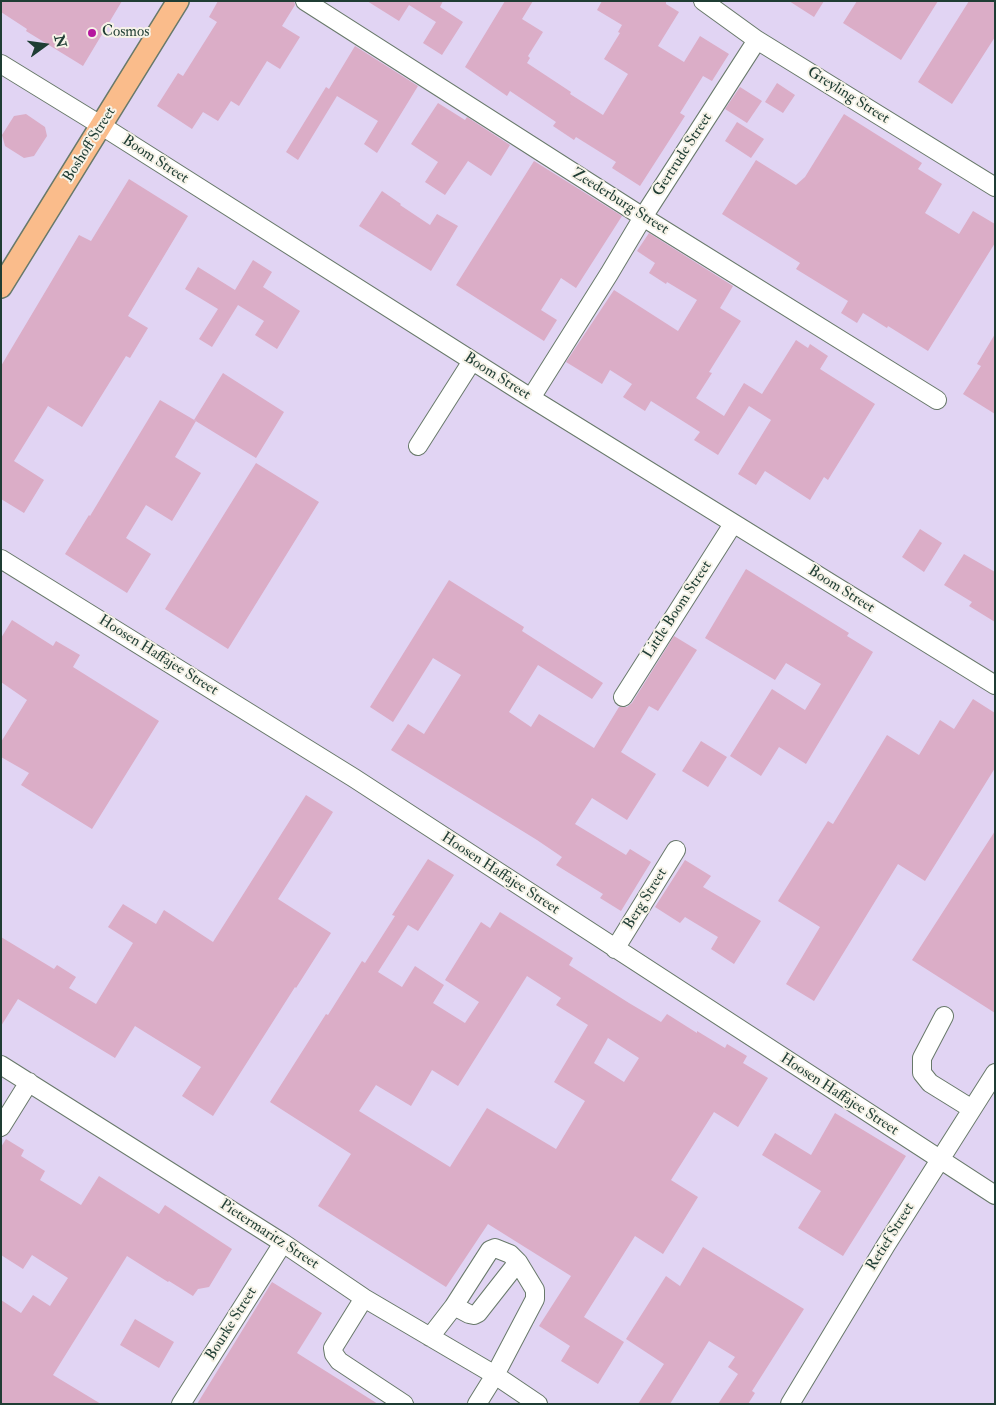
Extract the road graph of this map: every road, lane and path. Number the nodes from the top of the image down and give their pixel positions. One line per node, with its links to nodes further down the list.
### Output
1 (178, 1): 6 (main road, Boshoff Street)
2 (305, 1): 8 (street, Zeederburg Street)
3 (703, 1): 4 (street, Greyling Street)
4 (756, 40): 7 (street, Greyling Street); 8 (street, Gertrude Street)
5 (1, 64): 6 (street, Boom Street)
6 (102, 126): 9 (main road, Boshoff Street); 10 (street, Boom Street)
7 (995, 187)
8 (643, 217): 11 (street, Gertrude Street); 12 (street, Zeederburg Street)
9 (1, 287)
10 (472, 361): 11 (street, Boom Street); 13 (street)
11 (531, 398): 14 (street, Boom Street)
12 (937, 400)
13 (418, 446)
14 (733, 524): 16 (street, Boom Street); 17 (street, Little Boom Street)
15 (1, 558): 19 (street, Hoosen Haffajee Street)
16 (995, 685)
17 (623, 697)
18 (676, 850): 19 (street, Berg Street)
19 (615, 948): 26 (street, Hoosen Haffajee Street)
20 (944, 1016): 24 (street)
21 (1, 1064): 23 (street, Pietermaritz Street)
22 (995, 1073): 24 (street, Retief Street)
23 (29, 1082): 25 (street); 28 (street, Pietermaritz Street)
24 (972, 1109): 26 (street, Retief Street)
25 (1, 1127)
26 (940, 1160): 27 (street, Hoosen Haffajee Street); 38 (street, Retief Street)
27 (995, 1195)
28 (283, 1243): 30 (street, Pietermaritz Street); 34 (street, Bourke Street)
29 (518, 1262): 31 (street); 31 (street); 33 (street)
30 (364, 1298): 32 (street, Pietermaritz Street); 35 (street)
31 (454, 1306): 32 (street)
32 (430, 1337): 33 (street, Pietermaritz Street)
33 (495, 1375): 36 (street); 37 (street, Pietermaritz Street)
34 (181, 1404)
35 (404, 1404)
36 (477, 1404)
37 (538, 1404)
38 (790, 1404)

